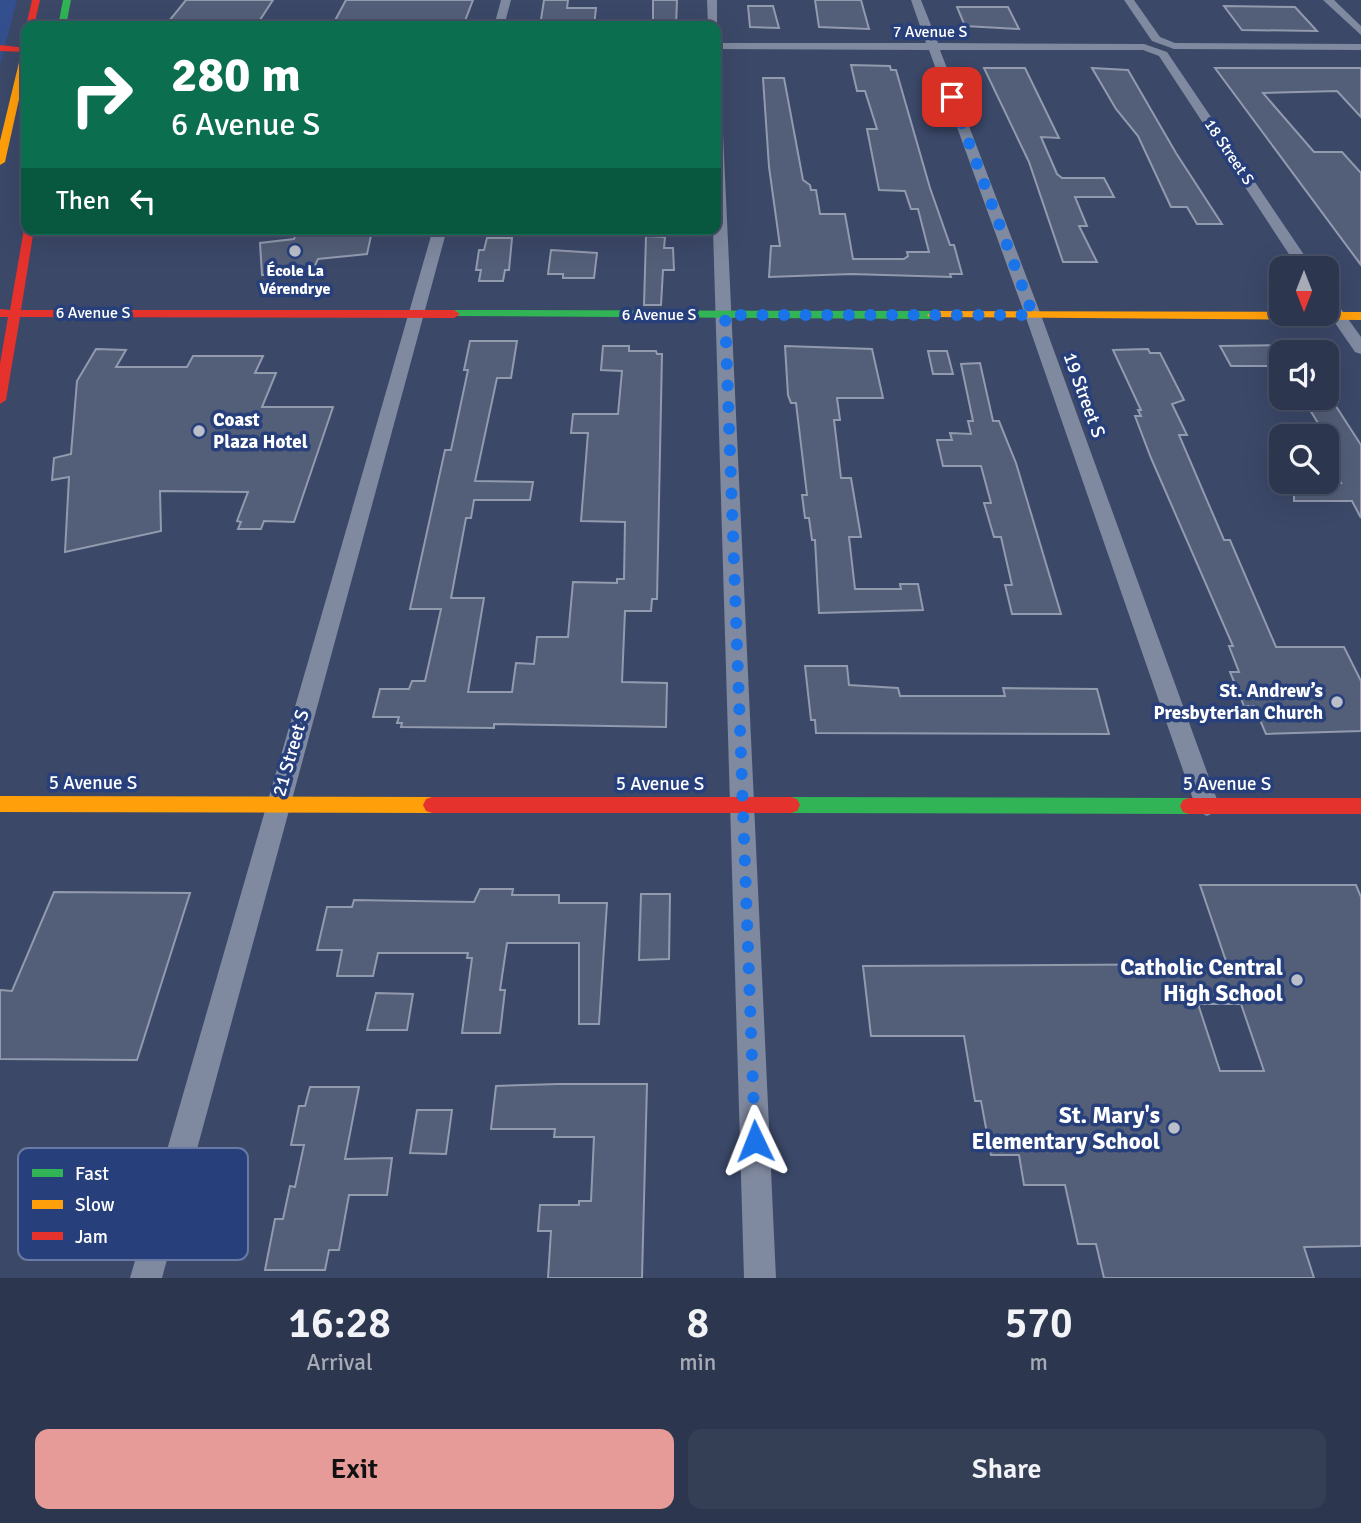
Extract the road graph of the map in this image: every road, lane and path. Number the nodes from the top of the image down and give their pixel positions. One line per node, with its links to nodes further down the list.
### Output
1 (36, 0): 8 (main road)
2 (67, 0): 9 (main road)
3 (506, 0): 10 (street)
4 (712, 0): 11 (street)
5 (916, 0): 19 (street, 19 Street S)
6 (1129, 0): 17 (street)
7 (1328, 0): 12 (street)
8 (31, 21)
9 (63, 21)
10 (500, 21)
11 (713, 21)
12 (1361, 32)
13 (0, 39): 14 (main road)
14 (21, 41)
15 (721, 46): 19 (street, 7 Avenue S)
16 (1144, 47): 19 (street, 7 Avenue S); 26 (street, 18 Street S)
17 (1361, 47)
18 (0, 48): 20 (main road)
19 (933, 48): 30 (street, 19 Street S)
20 (21, 50)
21 (21, 72): 22 (main road)
22 (0, 162)
23 (721, 225): 29 (street)
24 (27, 235): 27 (main road)
25 (438, 235): 28 (street, 21 Street S)
26 (1298, 256)
27 (7, 313): 28 (main road, 6 Avenue S); 36 (main road)
28 (415, 314): 29 (main road, 6 Avenue S); 38 (street, 21 Street S)
29 (725, 315): 30 (main road, 6 Avenue S); 39 (street)
30 (1033, 315): 31 (main road, 6 Avenue S); 40 (street, 19 Street S)
31 (1269, 316)
32 (1339, 316): 33 (main road, 6 Avenue S)
33 (1361, 316)
34 (1339, 317): 35 (street)
35 (1361, 349)
36 (0, 400)
37 (0, 804): 38 (main road, 5 Avenue S)
38 (277, 805): 39 (main road, 5 Avenue S); 42 (street, 21 Street S)
39 (741, 805): 40 (main road, 5 Avenue S); 45 (street)
40 (1207, 805): 41 (main road, 5 Avenue S)
41 (1361, 806)
42 (182, 1148)
43 (151, 1260): 44 (street, 21 Street S)
44 (146, 1278)
45 (760, 1278)

